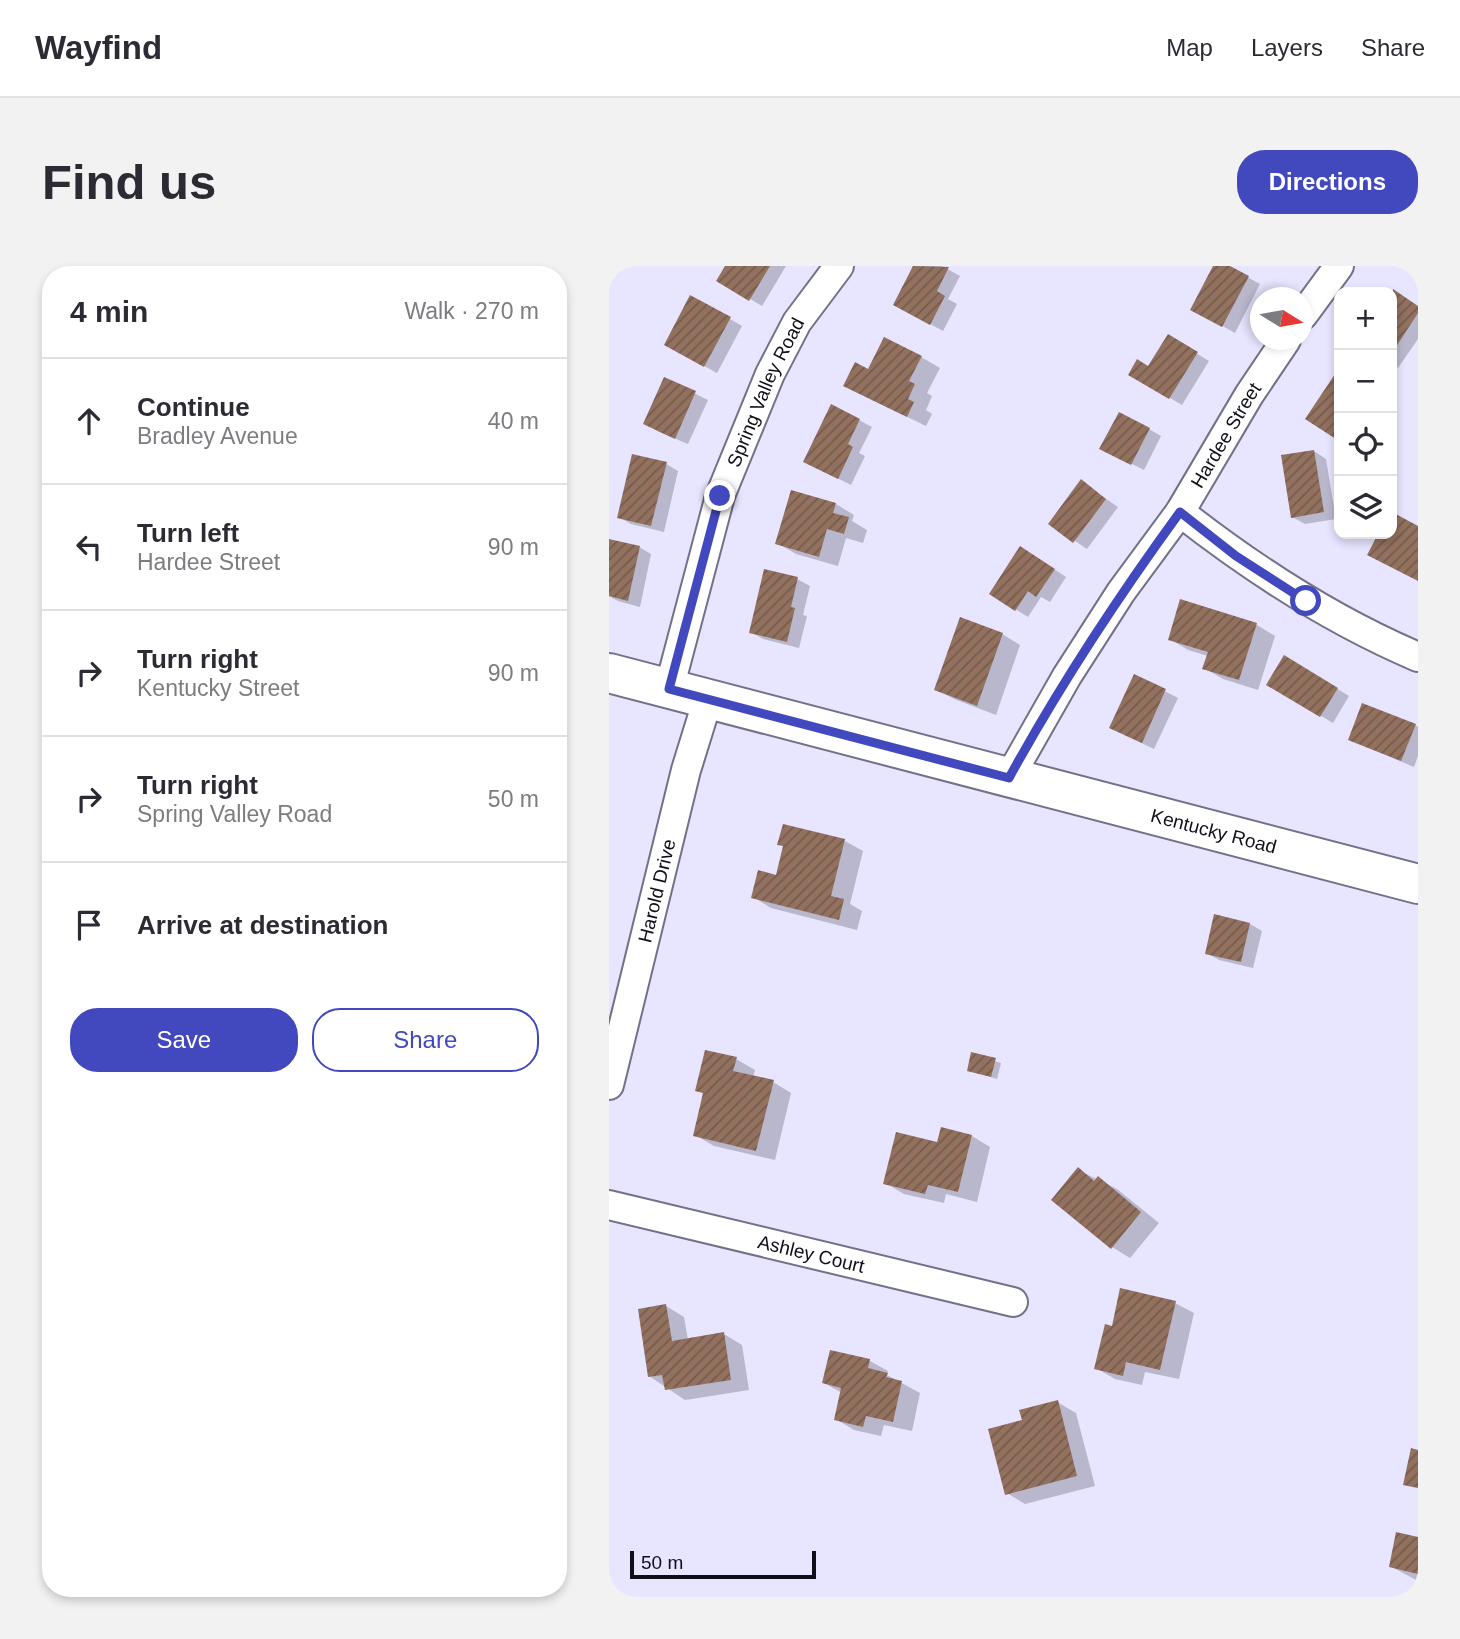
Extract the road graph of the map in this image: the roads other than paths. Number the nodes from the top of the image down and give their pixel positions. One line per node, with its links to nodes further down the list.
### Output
1 (839, 266): 8 (street, Spring Valley Road)
2 (1339, 266): 3 (street)
3 (1313, 301)
4 (1279, 350): 5 (street, Hardee Street)
5 (1180, 512): 6 (street); 10 (street, Hardee Street)
6 (1418, 657)
7 (609, 673): 8 (street, Kentucky Road)
8 (669, 689): 9 (street, Kentucky Road)
9 (708, 699): 10 (street, Kentucky Road); 12 (street, Harold Drive)
10 (1009, 778): 11 (street, Kentucky Road)
11 (1418, 884)
12 (609, 1085)
13 (609, 1205): 14 (street, Ashley Court)
14 (1013, 1302)

